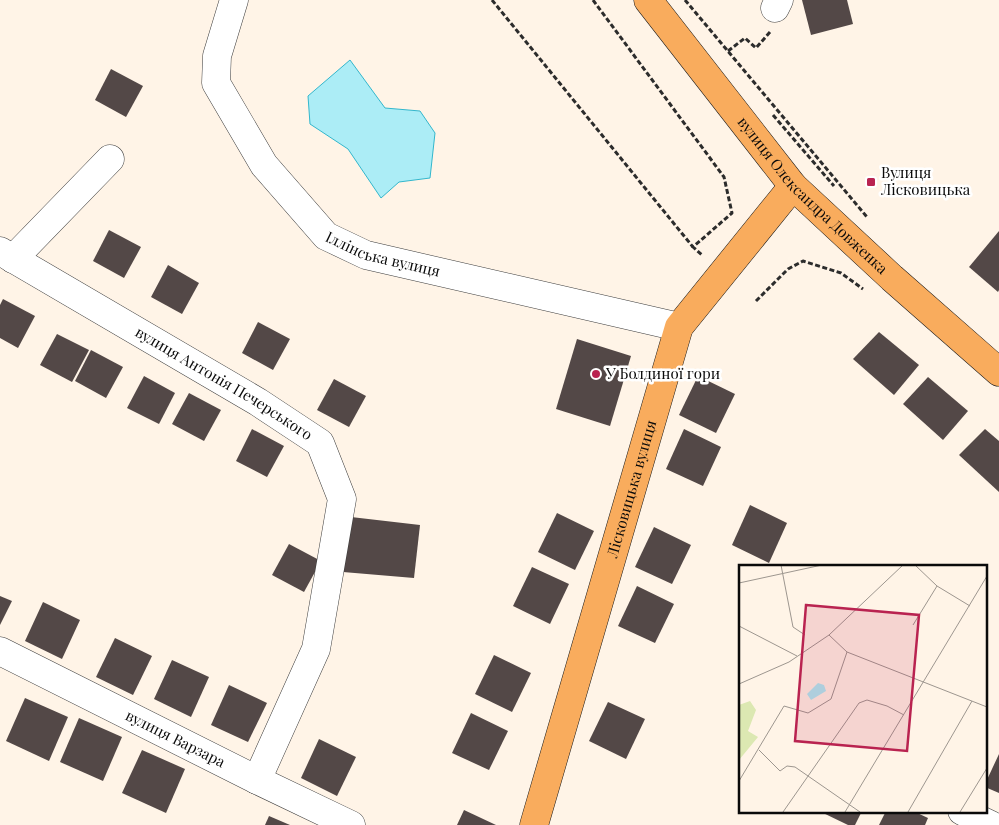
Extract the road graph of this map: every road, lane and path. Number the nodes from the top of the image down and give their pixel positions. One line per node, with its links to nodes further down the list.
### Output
1 (234, 0): 18 (street, Іллінська вулиця)
2 (492, 0): 13 (path)
3 (593, 0): 13 (path)
4 (648, 0): 10 (main road, вулиця Олександра Довженка)
5 (685, 0): 7 (path)
6 (777, 4): 7 (path)
7 (728, 51): 12 (path)
8 (772, 114): 11 (path)
9 (110, 159): 14 (street)
10 (793, 186): 18 (main road, Лісковицька вулиця); 19 (main road, вулиця Олександра Довженка)
11 (837, 190)
12 (868, 218)
13 (693, 247): 15 (path)
14 (6, 255): 21 (street, вулиця Антонія Печерського)
15 (705, 258)
16 (864, 290): 17 (path)
17 (756, 301)
18 (679, 327): 24 (main road, Лісковицька вулиця)
19 (999, 372)
20 (0, 651): 21 (street, вулиця Варзара)
21 (257, 780): 23 (street, вулиця Варзара)
22 (964, 812): 25 (street)
23 (351, 825)
24 (534, 825)
25 (991, 825)

